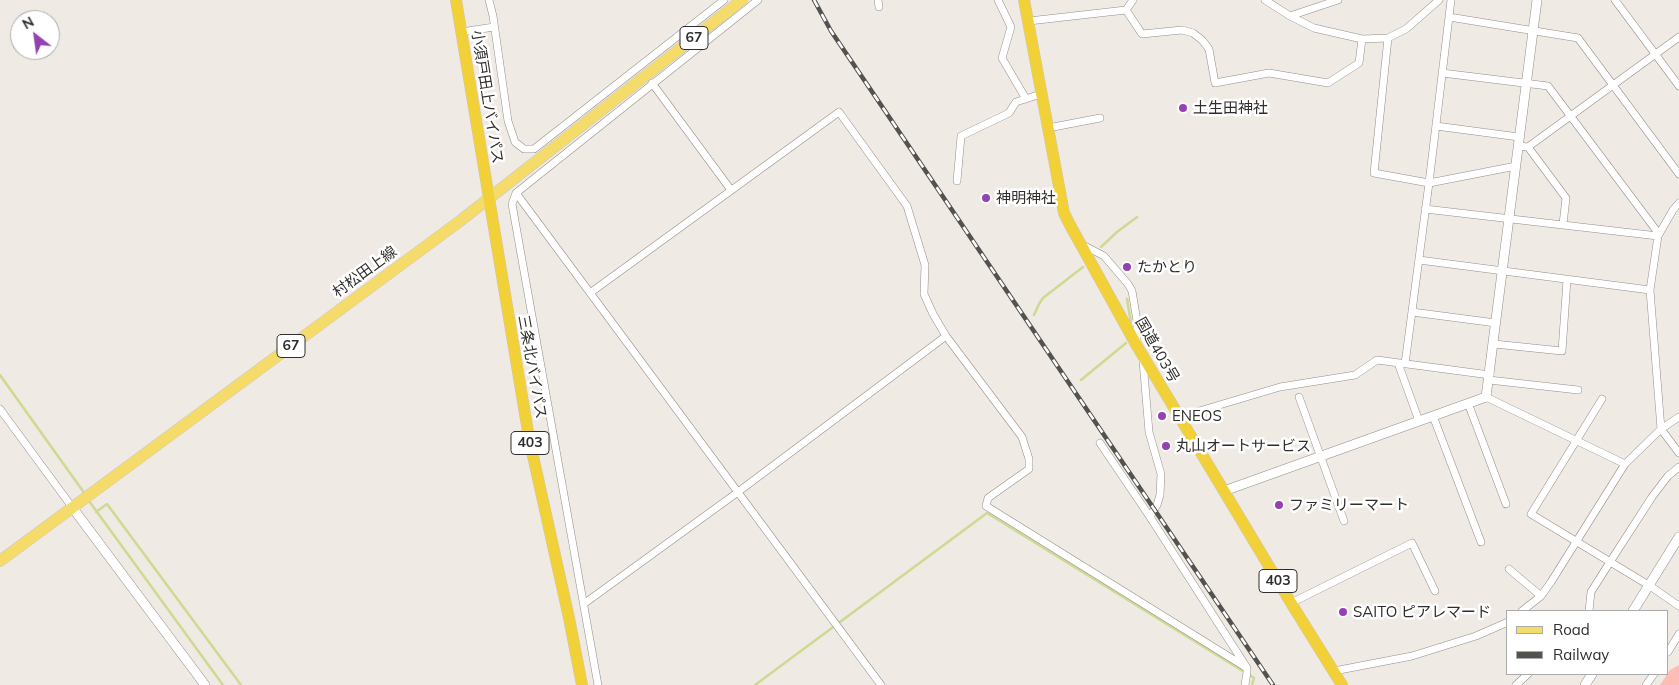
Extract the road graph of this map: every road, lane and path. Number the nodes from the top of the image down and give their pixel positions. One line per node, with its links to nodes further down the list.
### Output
1 (456, 0): 21 (highway, 小須戸田上バイパス / 403)
2 (489, 0): 19 (street)
3 (724, 0): 19 (street)
4 (742, 0): 27 (main road, 村松田上線 / 67)
5 (758, 0): 27 (street)
6 (998, 0): 32 (street)
7 (1024, 0): 18 (highway, 国道403号 / 403)
8 (1134, 0): 15 (street)
9 (1265, 0): 16 (street)
10 (1338, 0): 16 (street)
11 (1439, 0): 23 (street)
12 (1451, 0): 17 (street)
13 (1537, 0): 20 (street)
14 (1616, 0): 25 (street)
15 (1126, 10): 18 (street); 24 (street)
16 (1290, 16): 24 (street)
17 (1449, 18): 20 (street); 26 (street)
18 (1029, 21): 31 (highway, 国道403号 / 403)
19 (494, 27): 21 (street)
20 (1533, 31): 28 (street); 29 (street)
21 (461, 32): 46 (highway, 小須戸田上バイパス / 403)
22 (1679, 37): 25 (street)
23 (1388, 38): 24 (street); 43 (street)
24 (1362, 39)
25 (1655, 54): 29 (street); 30 (street)
26 (1442, 73): 28 (street); 35 (street)
27 (649, 80): 44 (street); 45 (street); 46 (main road, 村松田上線 / 67)
28 (1526, 83): 33 (street); 37 (street)
29 (1612, 85): 33 (street); 41 (street)
30 (1679, 86)
31 (1041, 94): 32 (street); 36 (highway, 国道403号 / 403)
32 (1026, 99): 42 (street)
33 (1570, 116): 39 (street); 51 (street)
34 (1100, 118): 36 (street)
35 (1436, 126): 37 (street); 43 (street)
36 (1048, 128): 52 (highway, 国道403号 / 403)
37 (1519, 136): 38 (street)
38 (1518, 146): 39 (street); 40 (street)
39 (1528, 147): 50 (street)
40 (1516, 166): 43 (street); 49 (street)
41 (1679, 174)
42 (957, 181)
43 (1429, 183): 48 (street)
44 (731, 190): 57 (street); 60 (street)
45 (516, 193): 57 (street); 97 (street)
46 (488, 199): 84 (main road, 村松田上線 / 67); 110 (highway, 三条北バイパス / 403)
47 (1679, 203): 51 (street)
48 (1425, 209): 49 (street); 53 (street)
49 (1509, 219): 50 (street); 54 (street)
50 (1563, 224): 51 (street)
51 (1659, 235): 56 (street)
52 (1079, 243): 62 (highway, 国道403号 / 403); 62 (street)
53 (1419, 260): 54 (street); 58 (street)
54 (1503, 271): 55 (street); 59 (street)
55 (1567, 280): 56 (street); 61 (street)
56 (1650, 290): 75 (street)
57 (590, 293): 83 (street)
58 (1412, 312): 59 (street); 63 (street)
59 (1496, 323): 61 (street)
60 (946, 336): 83 (street); 106 (street)
61 (1494, 344): 64 (street)
62 (1140, 351): 72 (highway, 国道403号 / 403); 86 (street)
63 (1402, 364): 64 (street); 72 (street); 74 (street)
64 (1489, 378): 65 (street); 67 (street)
65 (1578, 390)
66 (1299, 397): 79 (street)
67 (1486, 397): 69 (street); 76 (street)
68 (1602, 399): 76 (street)
69 (1468, 403): 71 (street); 85 (street)
70 (0, 409): 84 (street)
71 (1433, 416): 74 (street); 89 (street)
72 (1180, 417): 82 (highway, 国道403号 / 403)
73 (1679, 417): 75 (street)
74 (1419, 421): 79 (street)
75 (1661, 429): 78 (street); 80 (street)
76 (1576, 441): 80 (street); 90 (street)
77 (1100, 443): 86 (street)
78 (1679, 453)
79 (1320, 456): 82 (street); 87 (street)
80 (1625, 464): 90 (street)
81 (1679, 467): 92 (street)
82 (1224, 491): 98 (highway, 国道403号 / 403)
83 (738, 492): 97 (street); 112 (street)
84 (77, 503): 91 (main road, 村松田上線 / 67); 109 (street)
85 (1506, 504)
86 (1150, 517): 106 (street)
87 (1344, 521)
88 (1679, 537): 94 (street)
89 (1481, 542)
90 (1576, 542): 92 (street); 96 (street)
91 (0, 561)
92 (1610, 562): 94 (street); 101 (street)
93 (1509, 569): 96 (street)
94 (1650, 586): 99 (street); 102 (street)
95 (1435, 591): 98 (street)
96 (1541, 596): 100 (street)
97 (585, 603): 111 (street)
98 (1291, 603): 107 (highway, 国道403号 / 403)
99 (1679, 606)
100 (1523, 610)
101 (1589, 610)
102 (1634, 610)
103 (1506, 623): 107 (street)
104 (1679, 634): 105 (street)
105 (1669, 650)
106 (1247, 668): 113 (street)
107 (1334, 671): 114 (highway, 国道403号 / 403)
108 (1527, 675): 115 (street)
109 (205, 685)
110 (582, 685)
111 (598, 685)
112 (881, 685)
113 (1245, 685)
114 (1342, 685)
115 (1516, 685)

